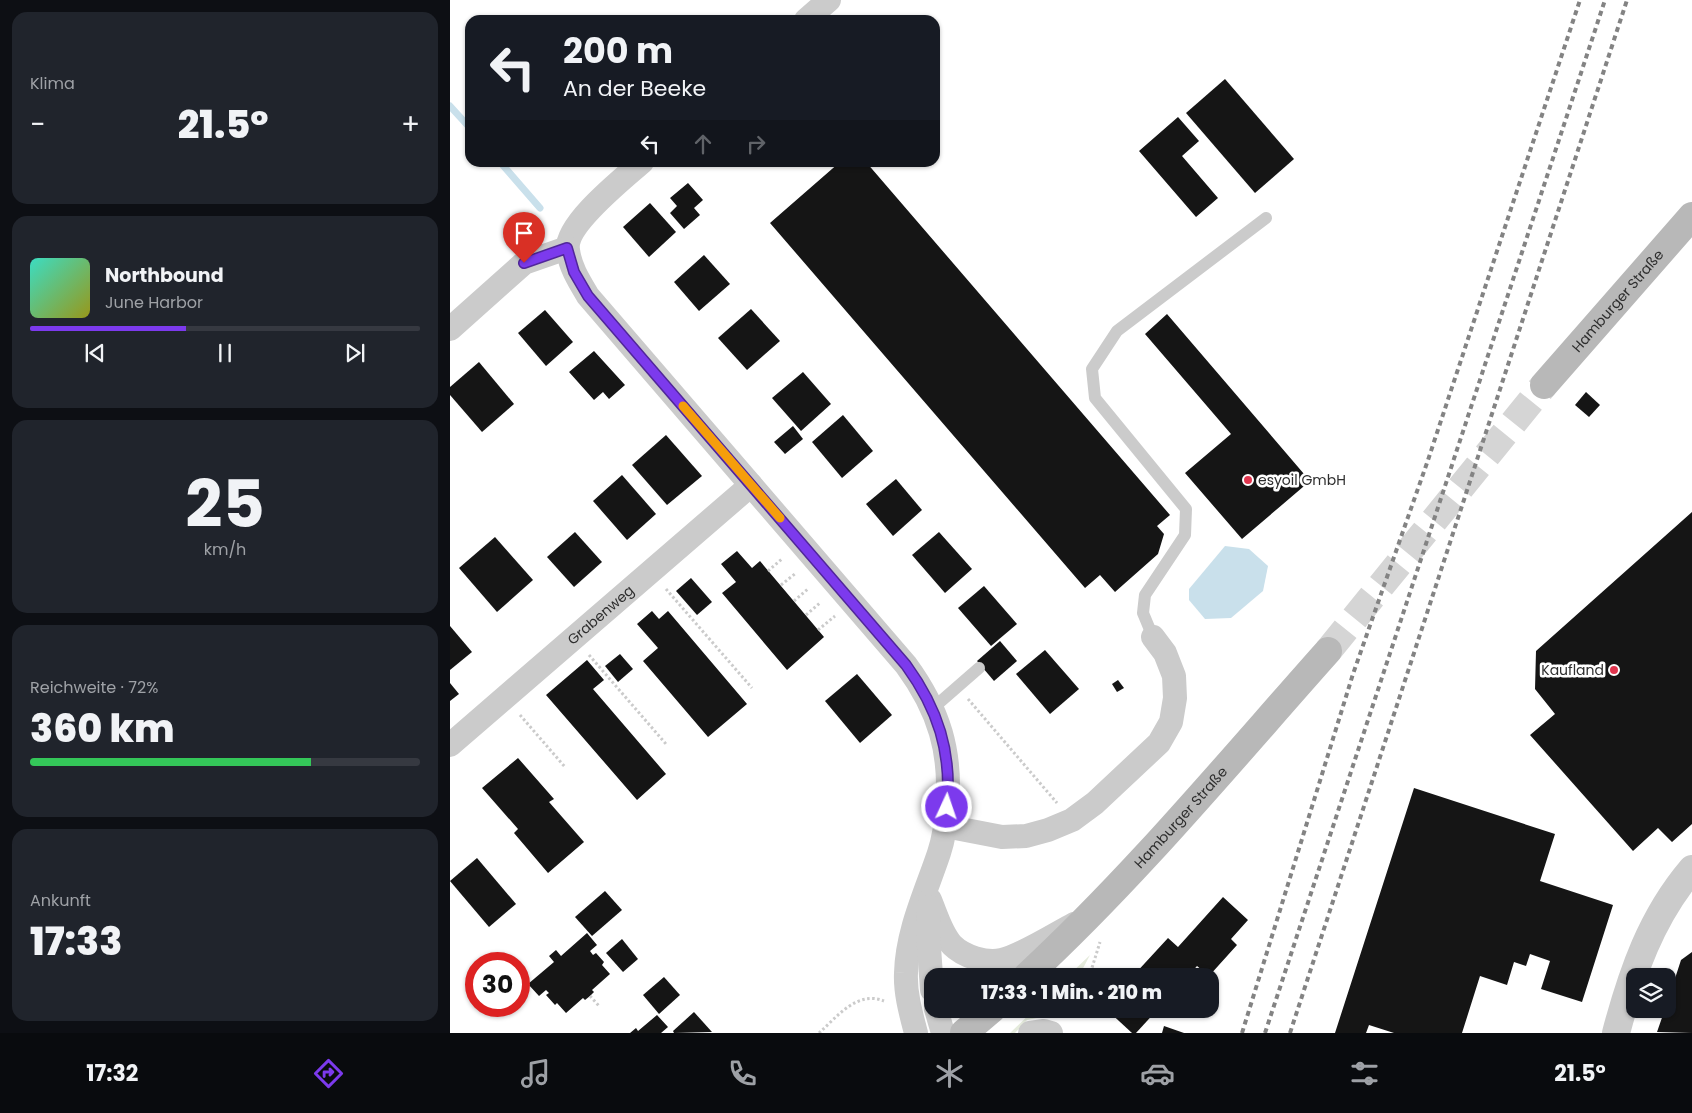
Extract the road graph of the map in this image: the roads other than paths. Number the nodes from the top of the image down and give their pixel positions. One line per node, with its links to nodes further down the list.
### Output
1 (829, 0): 2 (street)
2 (812, 15)
3 (636, 167): 6 (street)
4 (1692, 216): 8 (main road, Hamburger Straße)
5 (1266, 218): 10 (lane)
6 (567, 248): 7 (street); 9 (street)
7 (450, 329)
8 (1544, 385)
9 (751, 485): 13 (street); 14 (street, Grabenweg)
10 (1154, 637): 15 (street)
11 (1328, 651): 18 (main road, Hamburger Straße)
12 (979, 668): 13 (lane)
13 (932, 709): 15 (street)
14 (450, 745)
15 (945, 826): 17 (street)
16 (1692, 869): 28 (street)
17 (930, 890): 18 (street); 19 (street); 23 (street)
18 (1096, 927): 20 (main road, Hamburger Straße)
19 (930, 968)
20 (1038, 968)
21 (939, 1018): 24 (street)
22 (982, 1018): 25 (main road)
23 (916, 1033)
24 (943, 1033)
25 (964, 1033)
26 (1030, 1033): 27 (street)
27 (1051, 1033)
28 (1616, 1033)

